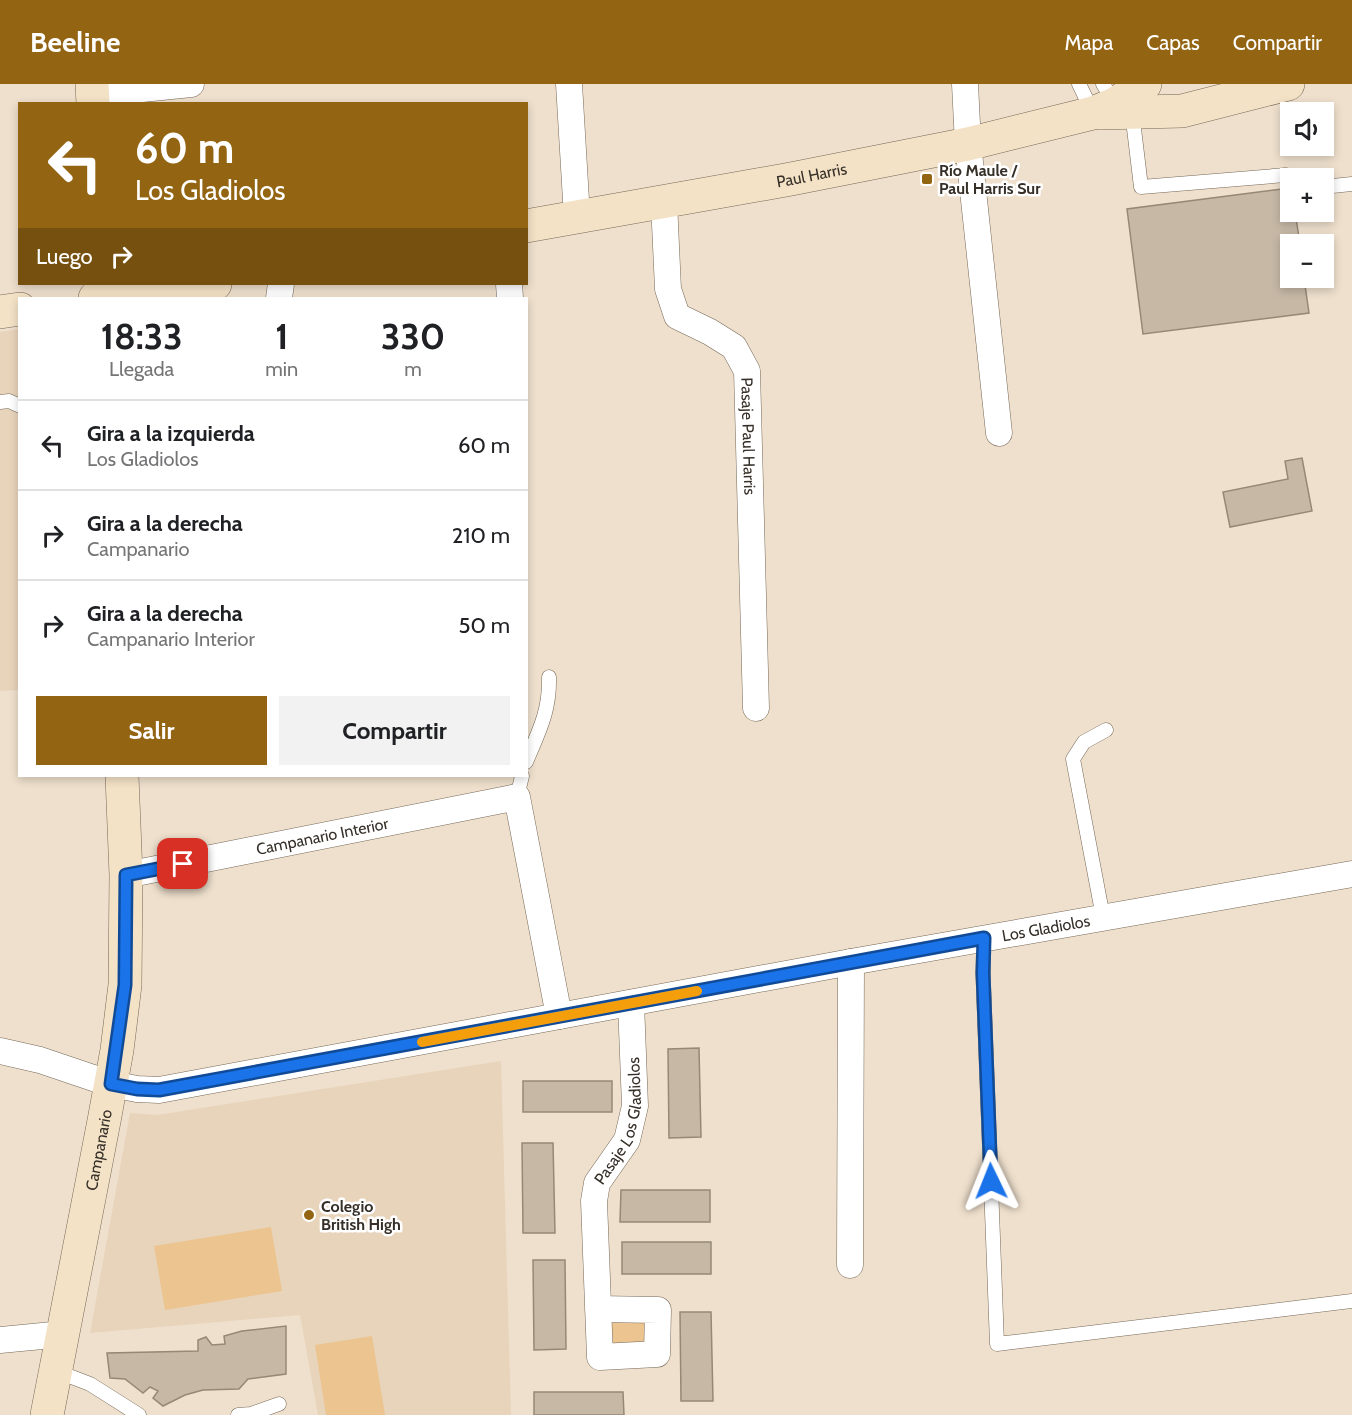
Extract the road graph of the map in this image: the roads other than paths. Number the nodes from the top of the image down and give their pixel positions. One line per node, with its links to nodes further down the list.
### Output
1 (191, 84): 6 (street)
2 (569, 84): 13 (street)
3 (965, 84): 8 (street)
4 (1079, 84): 7 (lane)
5 (1288, 84): 7 (street, Paul Harris)
6 (93, 94)
7 (1118, 100): 8 (street, Paul Harris); 9 (lane)
8 (968, 144): 12 (street, Paul Harris); 21 (street)
9 (1280, 175)
10 (1352, 184): 11 (lane)
11 (1334, 186)
12 (664, 202): 13 (street, Paul Harris); 23 (street, Pasaje Paul Harris)
13 (577, 217): 14 (street, Paul Harris)
14 (528, 226)
15 (207, 285): 16 (street)
16 (105, 297)
17 (18, 309): 18 (street)
18 (0, 312)
19 (0, 402): 20 (lane)
20 (18, 405)
21 (999, 433)
22 (549, 677): 25 (lane)
23 (756, 708)
24 (1106, 730): 30 (lane)
25 (528, 758)
26 (122, 777): 29 (street, Campanario)
27 (519, 786): 29 (street, Campanario Interior); 34 (street)
28 (1352, 874): 30 (street, Los Gladiolos)
29 (126, 875): 36 (street, Campanario)
30 (1103, 917): 31 (street, Los Gladiolos)
31 (984, 938): 32 (street, Los Gladiolos); 38 (lane)
32 (851, 962): 33 (street, Los Gladiolos); 37 (street)
33 (631, 1003): 34 (street, Los Gladiolos); 39 (street, Pasaje Los Gladiolos)
34 (560, 1016): 36 (street, Los Gladiolos)
35 (0, 1052): 36 (street, Los Gladiolos)
36 (111, 1084): 40 (street, Campanario)
37 (850, 1265)
38 (1352, 1301)
39 (598, 1309)
40 (63, 1334): 41 (street); 42 (street, Campanario)
41 (0, 1340)
42 (56, 1371): 44 (street, Campanario); 45 (lane)
43 (279, 1404): 46 (lane)
44 (47, 1415)
45 (139, 1415)
46 (238, 1415)

